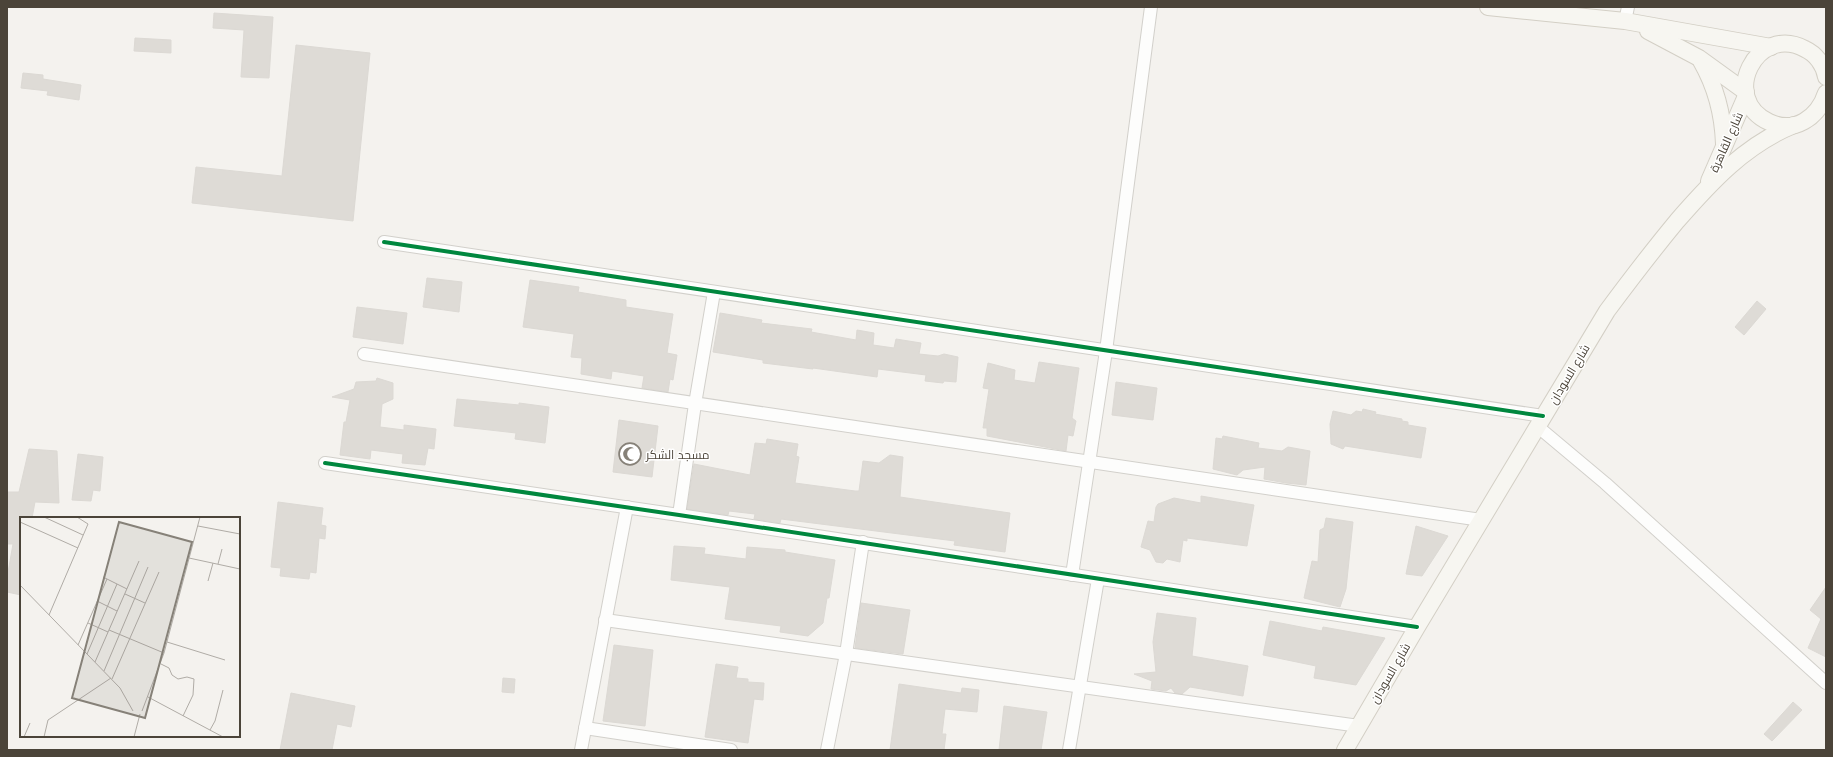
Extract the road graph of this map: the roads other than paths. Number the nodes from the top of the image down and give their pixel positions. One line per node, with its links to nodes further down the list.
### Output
1 (1151, 7): 17 (street)
2 (1488, 7): 3 (main road)
3 (1626, 14): 4 (main road); 7 (main road)
4 (1771, 47): 5 (main road); 10 (main road, شارع القاهرة)
5 (1809, 51): 6 (main road); 8 (main road)
6 (1826, 52)
7 (1699, 58): 10 (main road); 13 (main road)
8 (1826, 77)
9 (1826, 93): 11 (main road)
10 (1746, 94): 12 (main road); 13 (main road, شارع القاهرة)
11 (1822, 108): 12 (main road, شارع السودان)
12 (1794, 125): 14 (main road, شارع السودان)
13 (1724, 146): 14 (main road, شارع القاهرة)
14 (1706, 188): 20 (main road, شارع السودان)
15 (384, 242): 16 (street)
16 (714, 292): 17 (street); 19 (street)
17 (1106, 351): 20 (street); 21 (street)
18 (364, 354): 19 (street)
19 (695, 404): 21 (street); 24 (street)
20 (1540, 421): 25 (main road, شارع السودان); 32 (street)
21 (1088, 462): 25 (street); 27 (street)
22 (325, 463): 23 (street)
23 (627, 507): 24 (street); 29 (street)
24 (680, 515): 26 (street)
25 (1481, 520): 30 (main road, شارع السودان)
26 (863, 542): 27 (street); 31 (street)
27 (1072, 575): 28 (street)
28 (1098, 579): 30 (street); 33 (street)
29 (605, 620): 31 (street); 35 (street)
30 (1417, 627): 34 (main road, شارع السودان)
31 (846, 654): 33 (street); 38 (street)
32 (1826, 683)
33 (1080, 687): 34 (street); 39 (street)
34 (1359, 726): 40 (main road, شارع السودان)
35 (585, 728): 36 (street); 37 (street)
36 (581, 750)
37 (731, 750)
38 (827, 750)
39 (1069, 750)
40 (1345, 750)

